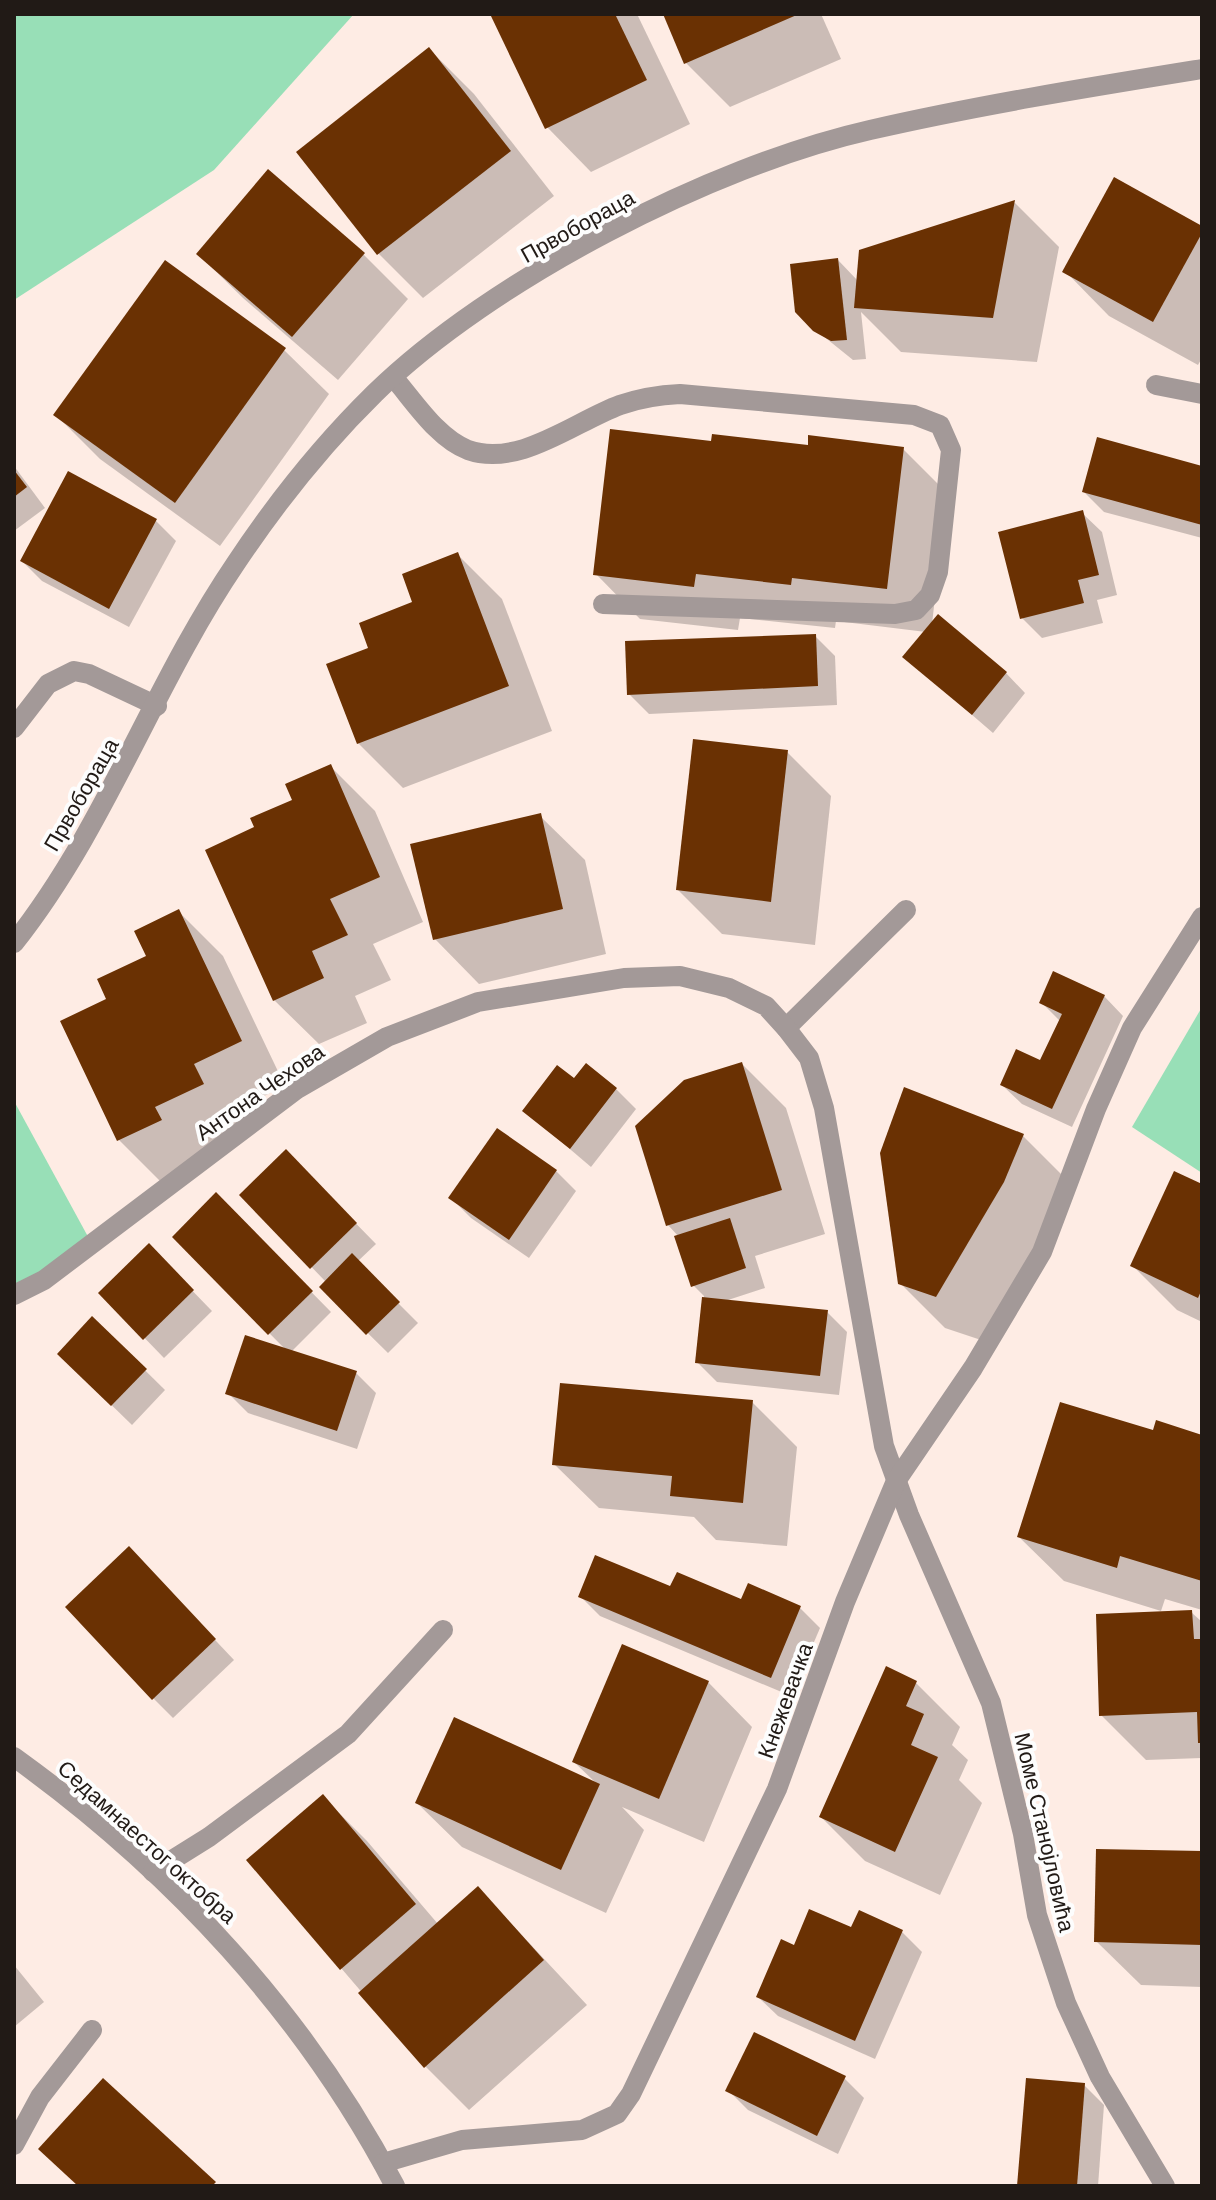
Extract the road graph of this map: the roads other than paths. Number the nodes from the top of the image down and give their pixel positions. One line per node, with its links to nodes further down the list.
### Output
1 (1202, 69): 2 (street, Првобораца)
2 (393, 377): 5 (street); 6 (street, Првобораца)
3 (1156, 385): 4 (street)
4 (1202, 394)
5 (603, 604)
6 (157, 706): 7 (street); 10 (street, Првобораца)
7 (14, 728)
8 (906, 910): 11 (street)
9 (1202, 917): 13 (street, Кнежевачка)
10 (14, 943)
11 (786, 1028): 12 (street, Антона Чехова); 13 (street)
12 (14, 1295)
13 (896, 1481): 19 (street, Кнежевачка); 21 (street, Моме Станојловића)
14 (443, 1630): 16 (street)
15 (14, 1757): 16 (street, Седамнаестог октобра)
16 (153, 1872): 19 (street, Седамнаестог октобра)
17 (92, 2030): 18 (street)
18 (14, 2145)
19 (383, 2163): 20 (street)
20 (395, 2186)
21 (1165, 2186)

